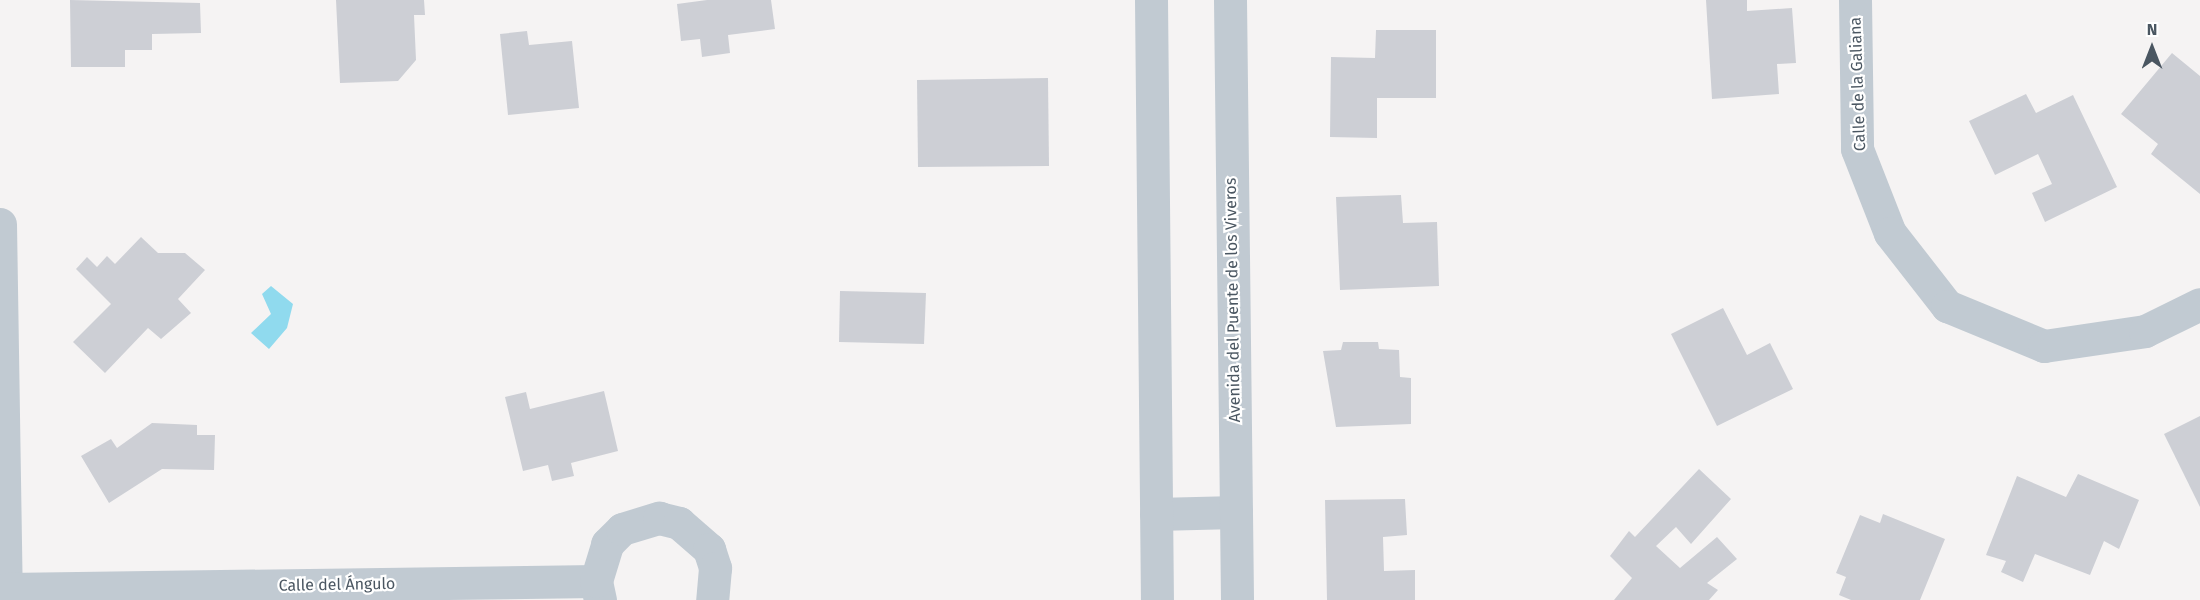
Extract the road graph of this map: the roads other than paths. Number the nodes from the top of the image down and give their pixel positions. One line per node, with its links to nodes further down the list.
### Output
1 (1151, 0): 7 (street)
2 (1230, 0): 6 (street, Avenida del Puente de los Viveros)
3 (1855, 0): 5 (street, Calle de la Galiana)
4 (0, 224): 9 (street)
5 (2200, 304)
6 (1236, 512): 7 (street); 12 (street, Avenida del Puente de los Viveros)
7 (1156, 514): 11 (street)
8 (598, 591): 9 (street, Calle del Ángulo); 10 (street)
9 (6, 595)
10 (712, 600)
11 (1157, 600)
12 (1237, 600)

